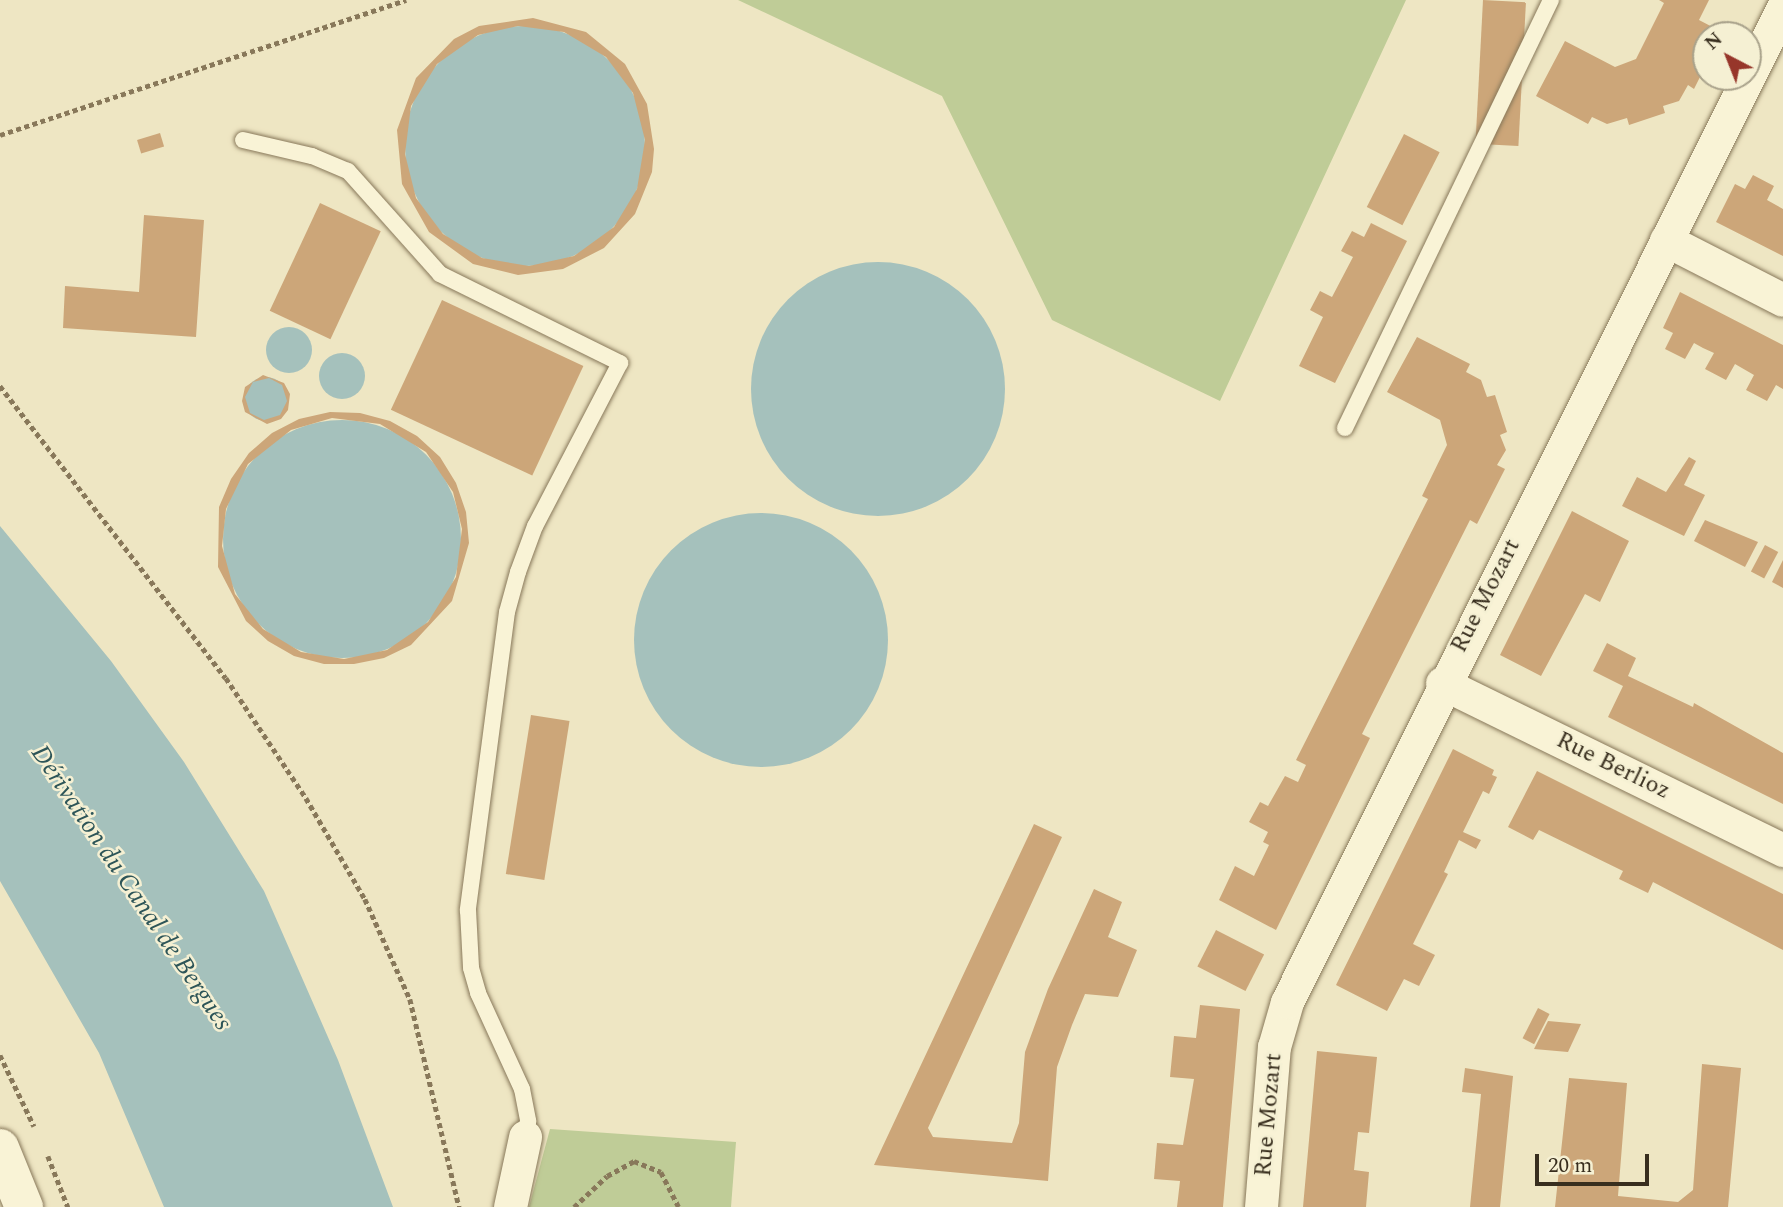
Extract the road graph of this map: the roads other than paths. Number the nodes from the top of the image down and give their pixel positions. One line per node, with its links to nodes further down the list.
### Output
1 (1551, 0): 6 (lane)
2 (1783, 7): 4 (street, Rue Mozart)
3 (243, 140): 9 (lane)
4 (1666, 240): 5 (street); 7 (street, Rue Mozart)
5 (1783, 300)
6 (1345, 428)
7 (1442, 683): 8 (street, Rue Berlioz); 13 (street, Rue Mozart)
8 (1783, 850)
9 (526, 1138): 12 (street)
10 (0, 1148): 11 (main road)
11 (24, 1207)
12 (510, 1207)
13 (1261, 1207)

